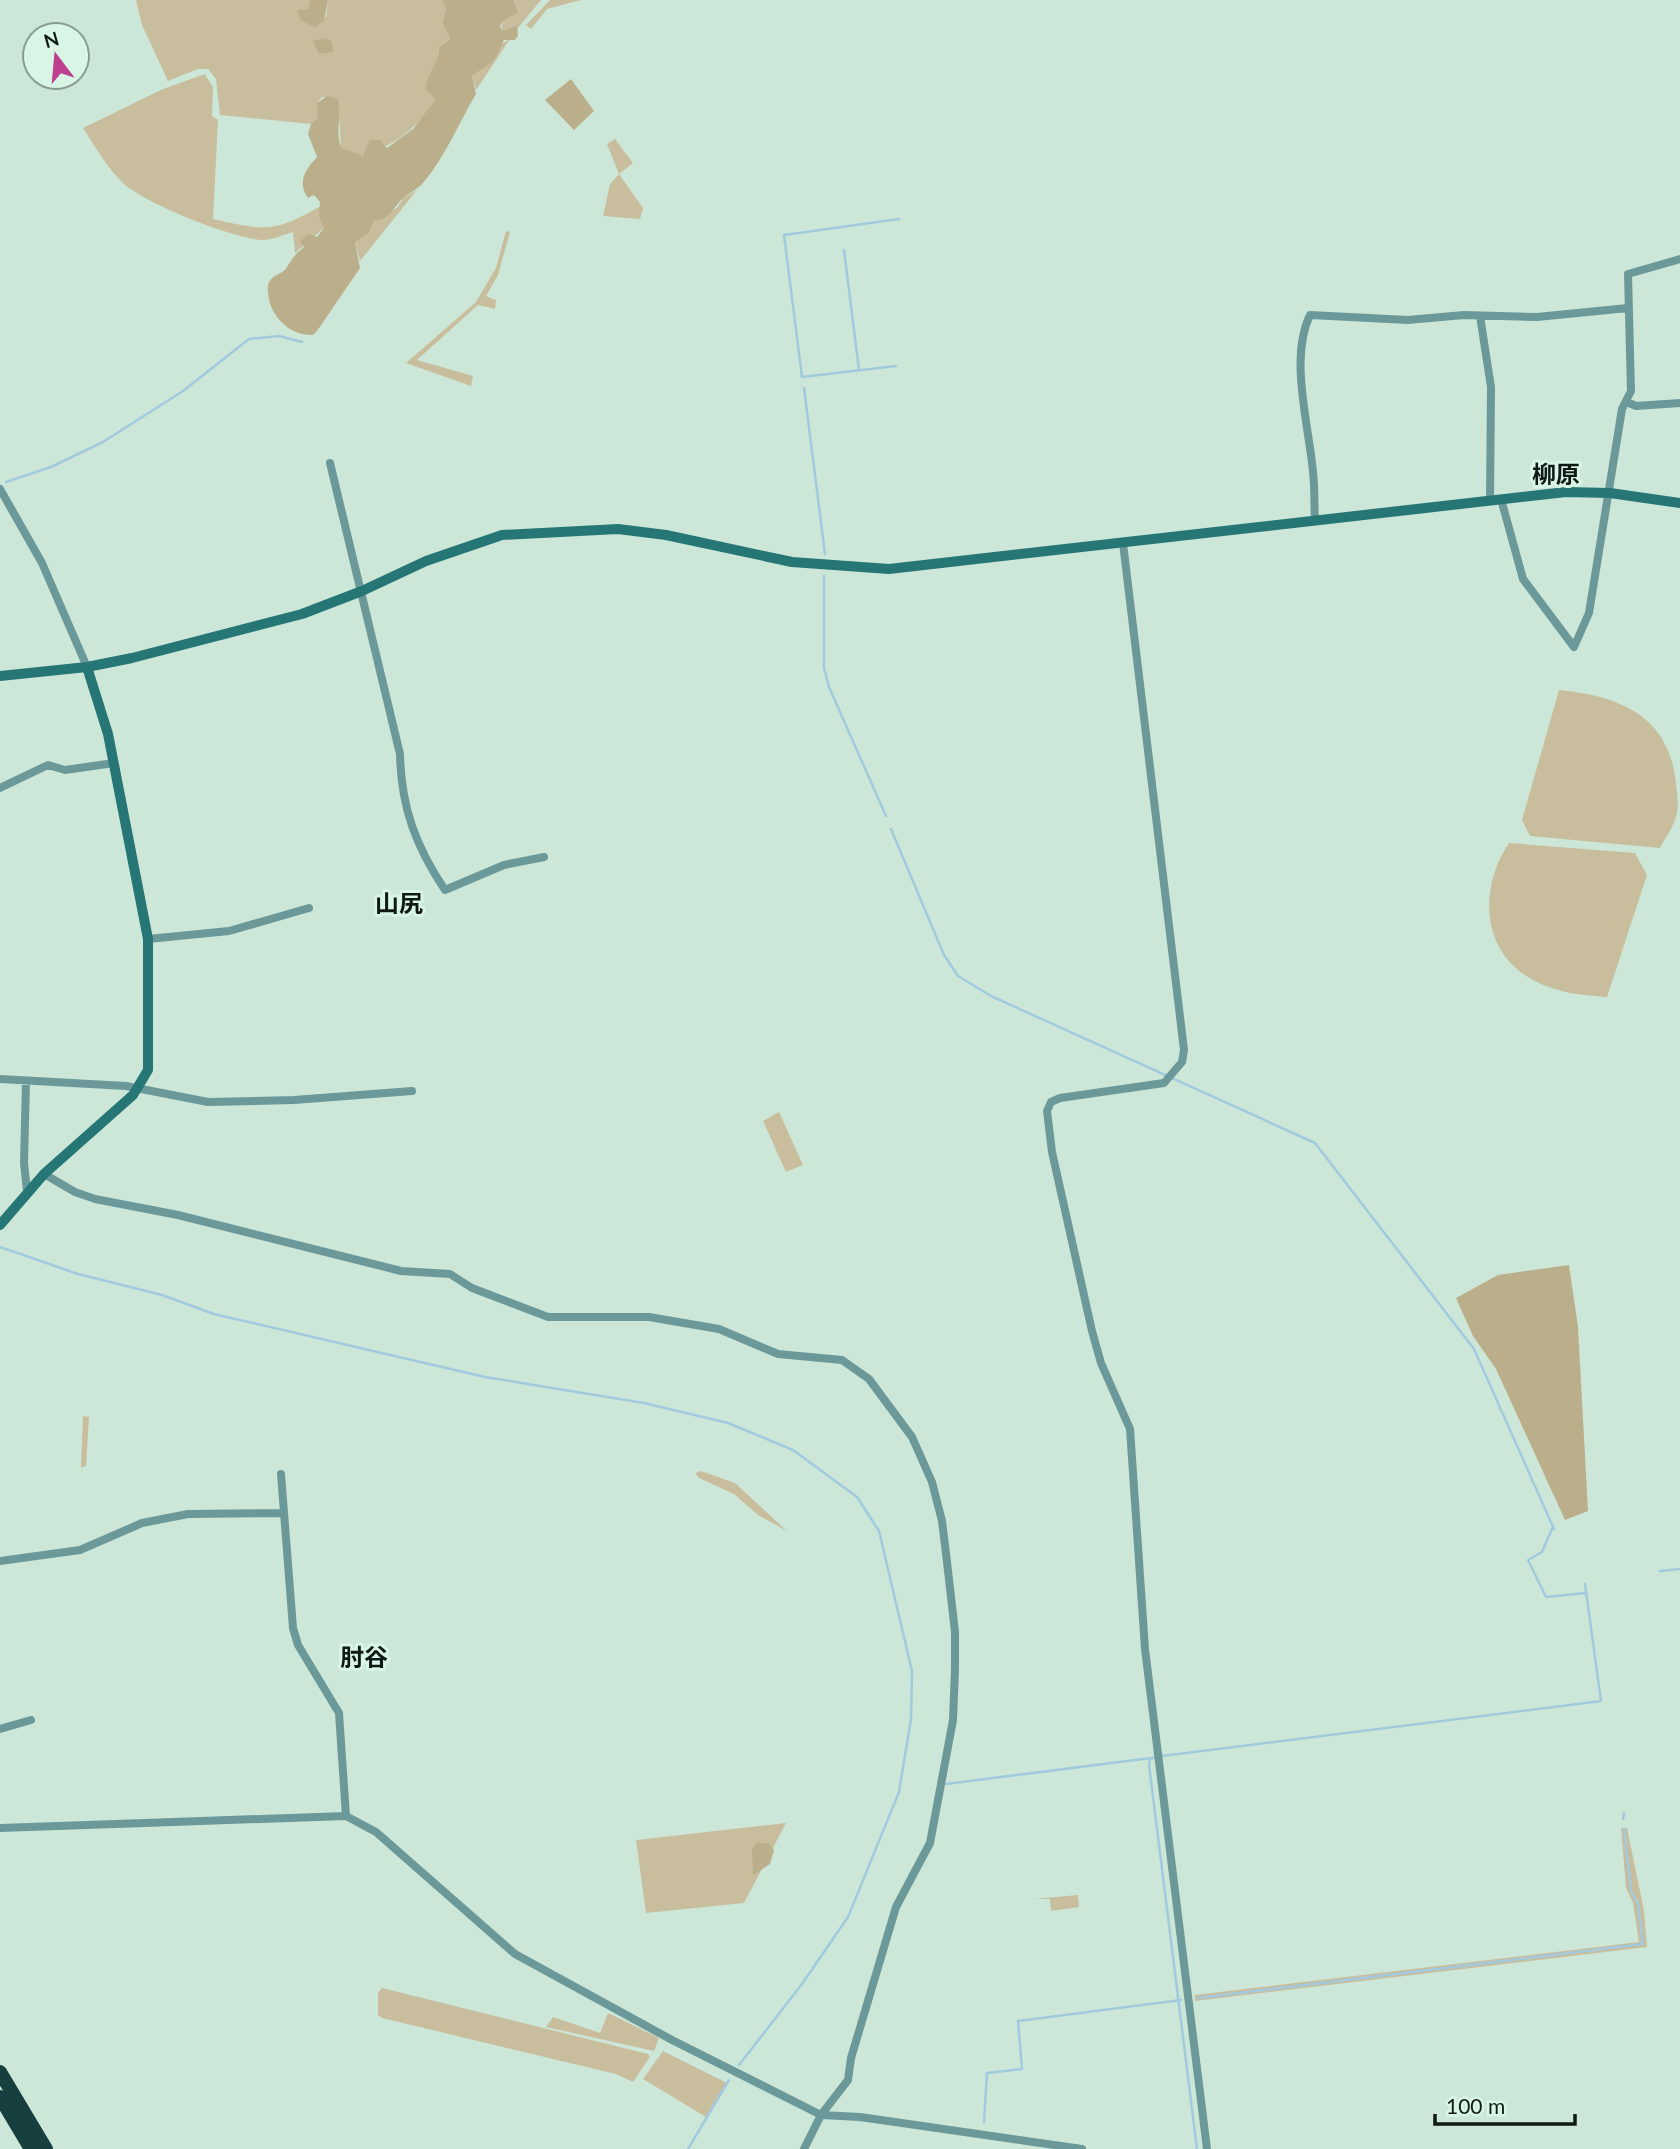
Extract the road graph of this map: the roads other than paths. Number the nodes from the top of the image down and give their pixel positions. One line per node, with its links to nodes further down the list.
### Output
1 (1680, 259): 2 (street)
2 (1628, 308): 3 (street); 4 (street)
3 (1480, 316): 9 (street); 11 (street)
4 (1627, 402): 5 (street); 8 (street)
5 (1680, 403)
6 (330, 463): 13 (street)
7 (0, 489): 14 (street)
8 (1610, 493): 9 (street); 9 (street); 10 (street)
9 (1495, 500): 11 (street)
10 (1680, 503)
11 (1315, 521): 12 (street)
12 (1123, 542): 13 (street); 42 (street)
13 (362, 591): 14 (street); 18 (street)
14 (87, 667): 15 (street); 16 (street)
15 (0, 676)
16 (114, 763): 17 (street); 20 (street)
17 (0, 788)
18 (544, 857)
19 (309, 908): 20 (street)
20 (148, 939): 23 (street)
21 (0, 1079): 22 (street)
22 (26, 1082): 23 (street); 26 (street)
23 (139, 1089): 24 (street); 25 (street)
24 (412, 1091)
25 (44, 1174): 26 (street); 37 (street)
26 (27, 1191): 27 (street)
27 (0, 1225)
28 (281, 1474): 29 (street)
29 (282, 1513): 30 (street); 33 (street)
30 (0, 1561)
31 (31, 1720): 32 (street)
32 (0, 1729)
33 (346, 1816): 34 (street); 37 (street)
34 (0, 1828)
35 (0, 2072): 39 (highway)
36 (0, 2097): 38 (highway)
37 (821, 2115): 40 (street); 41 (street)
38 (31, 2149)
39 (46, 2149)
40 (804, 2149)
41 (1082, 2149)
42 (1208, 2149)

